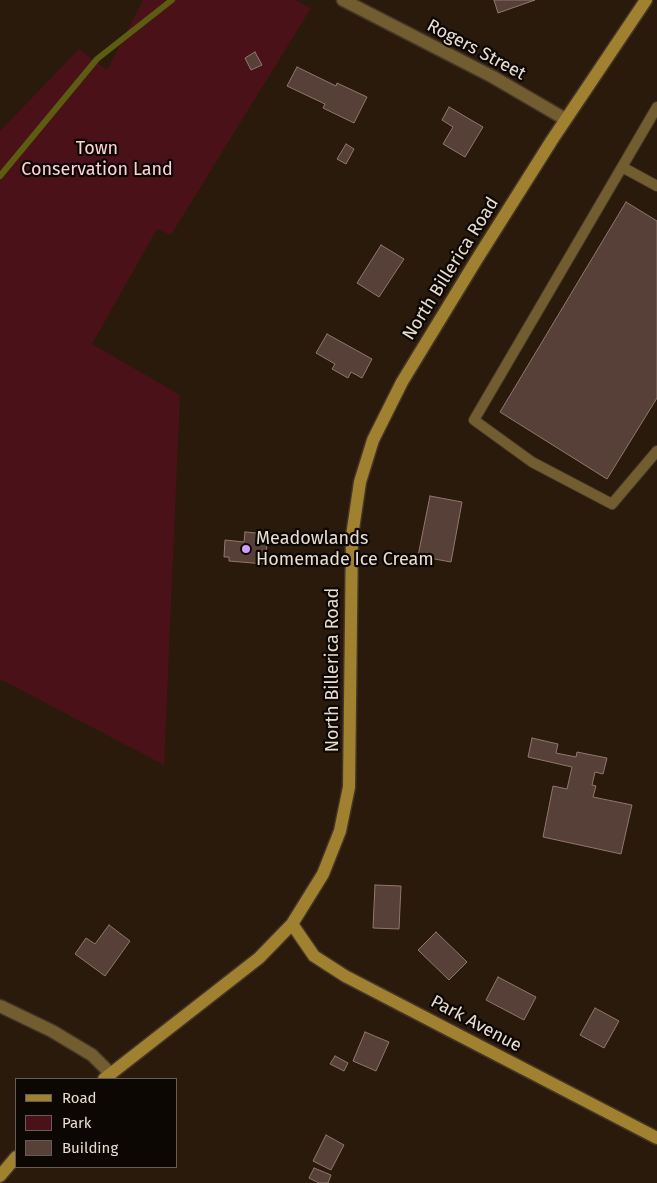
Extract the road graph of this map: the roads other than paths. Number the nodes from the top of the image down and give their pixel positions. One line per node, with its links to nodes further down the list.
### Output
1 (343, 0): 4 (street, Rogers Street)
2 (646, 0): 4 (main road, North Billerica Road)
3 (657, 107): 5 (lane)
4 (565, 119): 8 (main road, North Billerica Road)
5 (622, 167): 6 (lane); 7 (lane)
6 (657, 186)
7 (657, 451)
8 (292, 924): 10 (main road, North Billerica Road); 11 (main road, Park Avenue)
9 (0, 1006): 10 (street)
10 (108, 1076)
11 (657, 1138)
12 (15, 1158): 13 (main road)
13 (0, 1176)

